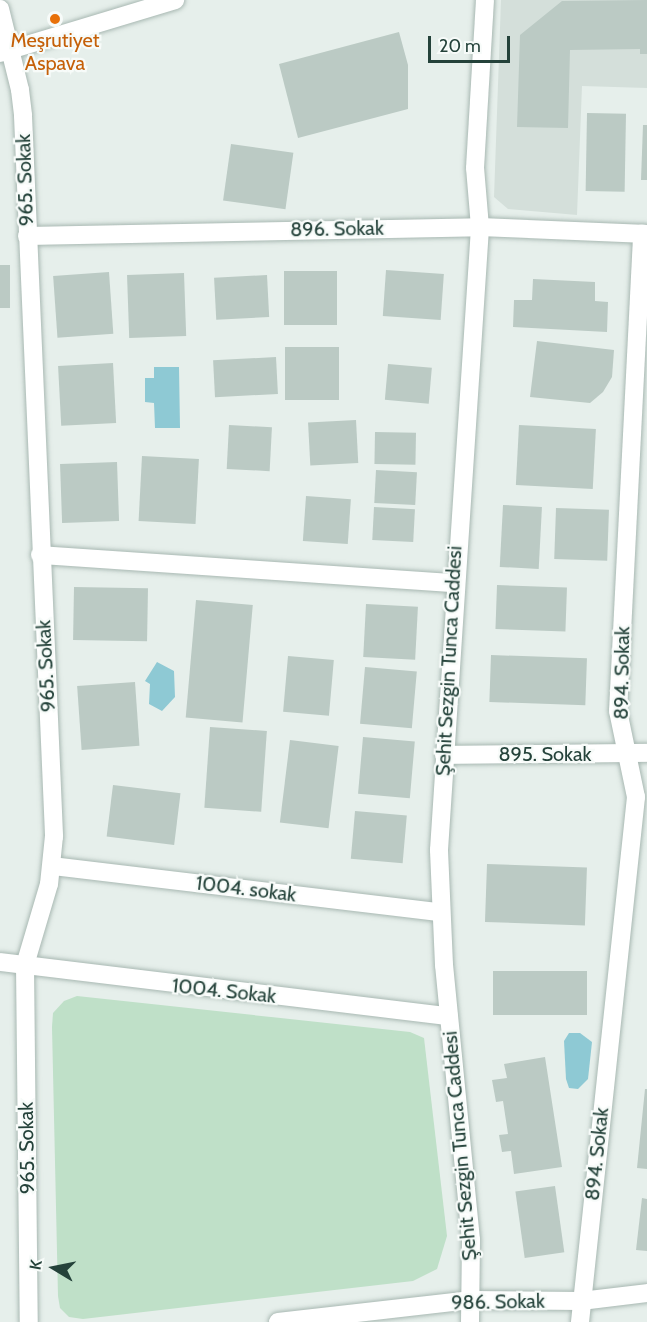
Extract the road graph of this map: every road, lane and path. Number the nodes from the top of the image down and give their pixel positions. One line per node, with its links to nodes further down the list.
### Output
1 (175, 0): 4 (street)
2 (485, 0): 5 (street, Şehit Sezgin Tunca Caddesi)
3 (0, 9): 4 (street, 965. Sokak)
4 (5, 52): 7 (street, 965. Sokak)
5 (480, 227): 6 (street, 896. Sokak); 7 (street, 896. Sokak); 9 (street, Şehit Sezgin Tunca Caddesi)
6 (644, 234): 10 (street, 894. Sokak)
7 (27, 236): 8 (street, 965. Sokak)
8 (40, 555): 9 (street); 12 (street, 965. Sokak)
9 (453, 583): 11 (street, Şehit Sezgin Tunca Caddesi)
10 (638, 753): 11 (street, 895. Sokak); 19 (street, 894. Sokak)
11 (444, 754): 13 (street, Şehit Sezgin Tunca Caddesi)
12 (52, 866): 13 (street, 1004. sokak); 15 (street, 965. Sokak)
13 (440, 912): 16 (street, Şehit Sezgin Tunca Caddesi)
14 (0, 962): 15 (street, 1004. Sokak)
15 (26, 965): 16 (street, 1004. Sokak); 20 (street, 965. Sokak)
16 (449, 1016): 18 (street, Şehit Sezgin Tunca Caddesi)
17 (647, 1293): 19 (street, 986. Sokak)
18 (470, 1300): 19 (street, 986. Sokak); 21 (street, 986. Sokak); 22 (street, Şehit Sezgin Tunca Caddesi)
19 (581, 1301): 23 (street, 894. Sokak)
20 (29, 1322)
21 (279, 1322)
22 (470, 1322)
23 (580, 1322)

